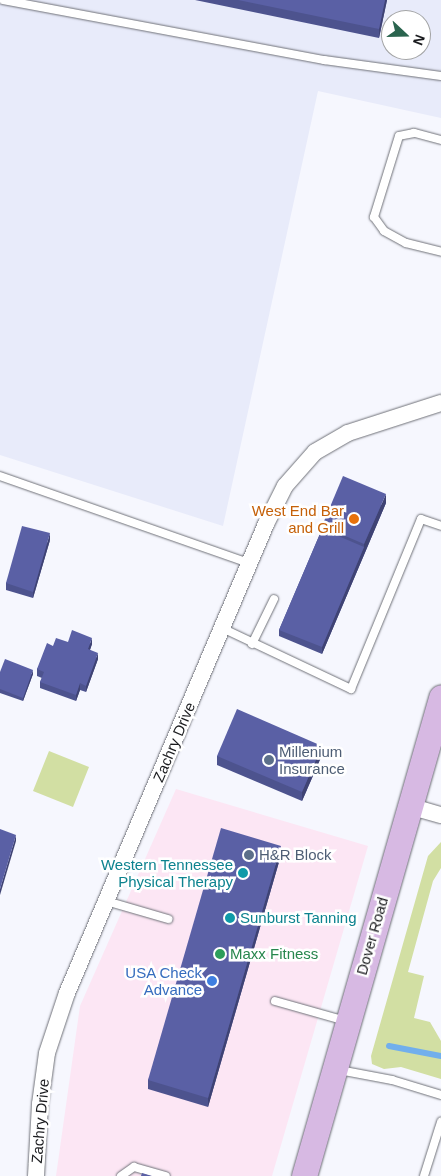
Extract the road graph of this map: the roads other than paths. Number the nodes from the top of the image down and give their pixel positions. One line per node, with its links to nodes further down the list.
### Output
1 (3, 0): 2 (lane)
2 (441, 76)
3 (441, 140): 4 (lane)
4 (441, 252)
5 (441, 403): 8 (street, Zachry Drive)
6 (0, 476): 8 (lane)
7 (441, 526): 11 (lane)
8 (249, 564): 10 (street, Zachry Drive)
9 (274, 599): 11 (lane)
10 (222, 628): 11 (lane); 15 (street, Zachry Drive)
11 (252, 644)
12 (440, 706): 13 (main road, Dover Road)
13 (409, 806): 14 (street); 18 (main road, Dover Road)
14 (441, 815)
15 (106, 901): 16 (lane); 22 (street, Zachry Drive)
16 (168, 919)
17 (274, 1001): 18 (lane)
18 (348, 1022): 19 (main road, Dover Road)
19 (334, 1069): 20 (lane); 25 (main road, Dover Road)
20 (441, 1095)
21 (441, 1122): 26 (lane)
22 (36, 1176)
23 (121, 1176): 24 (lane)
24 (166, 1176)
25 (304, 1176)
26 (424, 1176)

